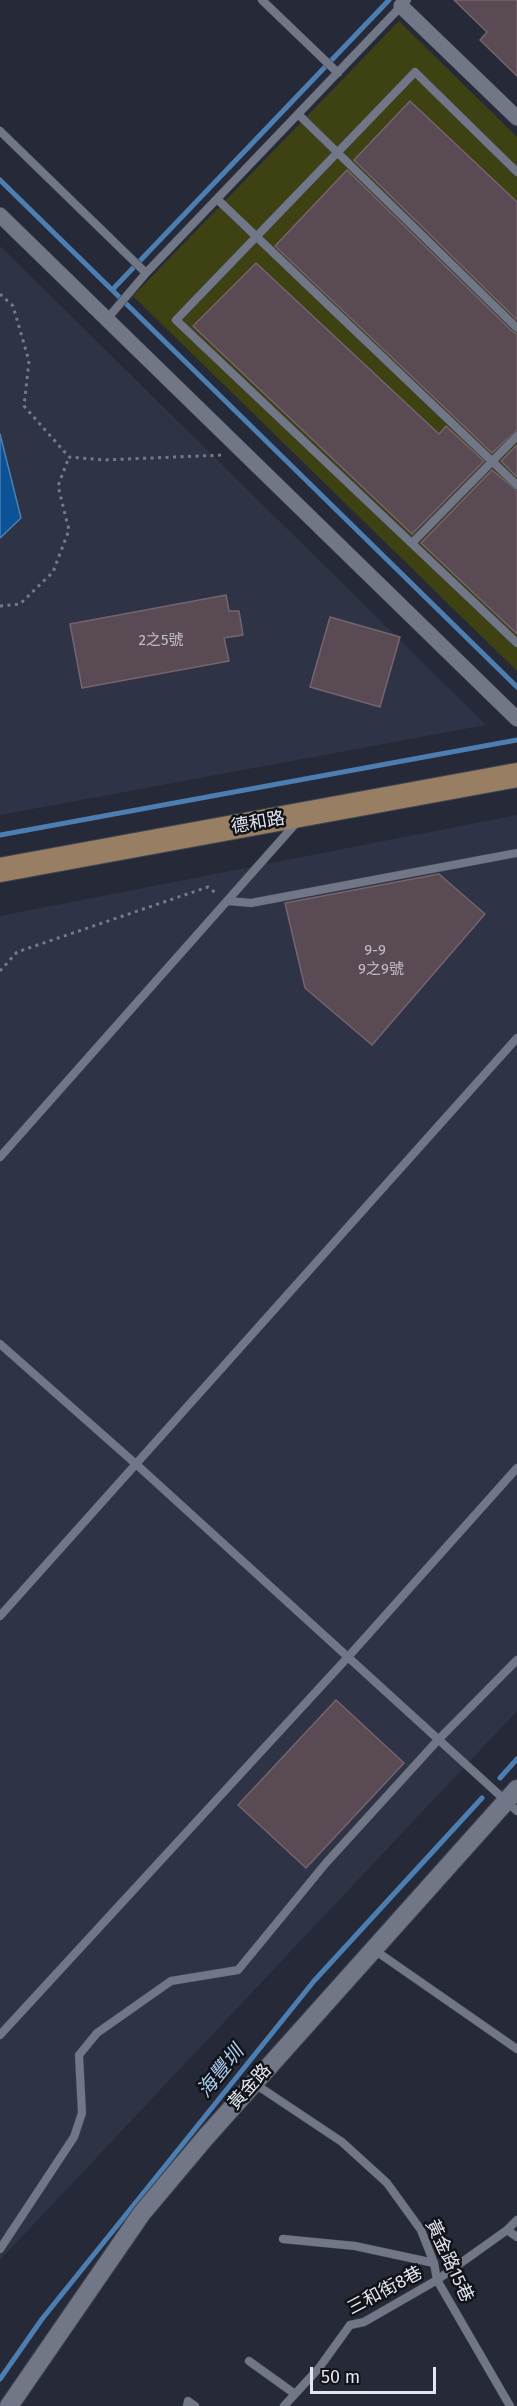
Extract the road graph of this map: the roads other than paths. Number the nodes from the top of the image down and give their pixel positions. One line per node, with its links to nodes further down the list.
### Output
1 (262, 0): 3 (lane)
2 (404, 3): 3 (lane); 5 (street)
3 (338, 73): 4 (lane)
4 (298, 114): 7 (lane); 9 (lane)
5 (517, 118)
6 (0, 131): 12 (lane)
7 (337, 153): 8 (lane); 11 (lane); 14 (lane)
8 (517, 172)
9 (217, 199): 11 (lane); 12 (lane)
10 (0, 215): 13 (street)
11 (257, 236): 16 (lane); 18 (lane)
12 (146, 273): 13 (lane)
13 (107, 319): 20 (street)
14 (517, 328)
15 (517, 436): 16 (lane)
16 (492, 461): 17 (lane); 18 (lane)
17 (517, 485)
18 (412, 543): 19 (lane)
19 (517, 643)
20 (517, 719)
21 (517, 775): 22 (main road, 德和路)
22 (304, 814): 24 (main road, 德和路); 25 (lane)
23 (517, 853): 25 (lane)
24 (0, 870)
25 (228, 901): 27 (lane)
26 (517, 1038): 29 (lane)
27 (0, 1157)
28 (0, 1344): 29 (lane)
29 (137, 1465): 31 (lane); 32 (lane)
30 (517, 1468): 32 (lane)
31 (0, 1616)
32 (348, 1657): 34 (lane); 37 (lane)
33 (517, 1660): 34 (lane)
34 (438, 1740): 35 (lane); 44 (lane)
35 (513, 1800): 36 (street, 黃金路)
36 (373, 1949): 38 (lane); 39 (street, 黃金路)
37 (0, 2035)
38 (517, 2049)
39 (253, 2083): 45 (lane, 黃金路15巷); 49 (street, 黃金路)
40 (517, 2220): 41 (lane, 三和街8巷)
41 (507, 2230): 42 (lane); 46 (lane, 三和街8巷)
42 (517, 2237)
43 (283, 2239): 45 (lane)
44 (0, 2249)
45 (434, 2263): 46 (lane, 黃金路15巷)
46 (438, 2280): 48 (lane, 三和街8巷); 53 (lane, 黃金路15巷)
47 (249, 2361): 48 (lane)
48 (295, 2394): 52 (lane, 三和街8巷)
49 (9, 2406)
50 (187, 2406): 51 (lane)
51 (195, 2406)
52 (284, 2406)
53 (510, 2406)

